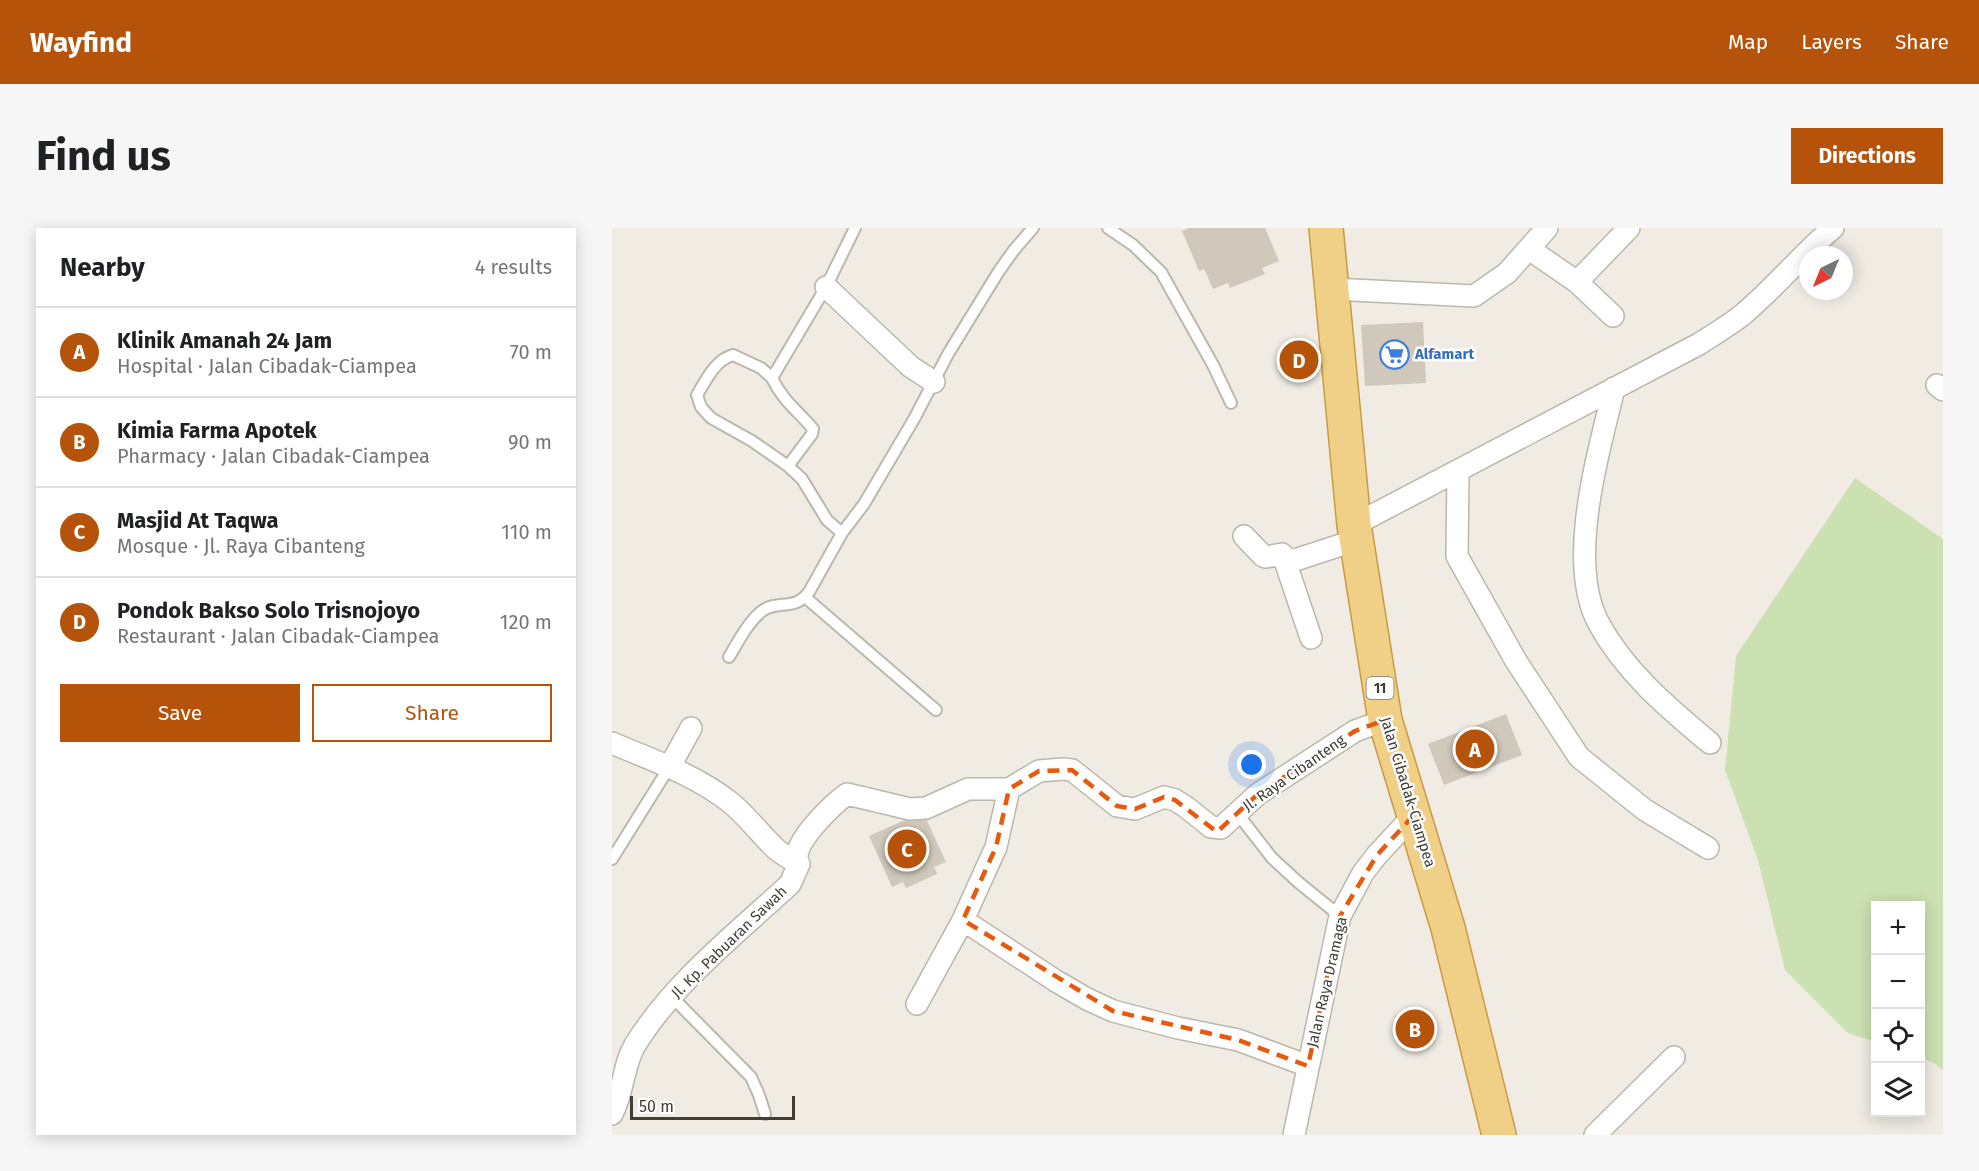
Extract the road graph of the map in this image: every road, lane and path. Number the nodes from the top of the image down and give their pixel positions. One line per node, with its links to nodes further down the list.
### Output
1 (855, 228): 10 (lane)
2 (1033, 228): 14 (lane)
3 (1108, 228): 16 (lane)
4 (1326, 228): 11 (highway, Jalan Cibadak-Ciampea / 11)
5 (1547, 228): 8 (street)
6 (1629, 228): 9 (street)
7 (1833, 228): 15 (street)
8 (1529, 249): 9 (street); 11 (street)
9 (1577, 282): 12 (street)
10 (826, 287): 13 (lane); 14 (street)
11 (1332, 288): 19 (highway, Jalan Cibadak-Ciampea / 11)
12 (1613, 316)
13 (772, 378): 17 (lane); 17 (lane)
14 (934, 382): 20 (lane)
15 (1614, 388): 18 (street); 30 (street)
16 (1231, 403)
17 (788, 466): 20 (lane)
18 (1458, 471): 19 (street); 35 (street)
19 (1355, 532): 22 (street); 27 (highway, Jalan Cibadak-Ciampea / 11)
20 (842, 533): 23 (lane)
21 (1244, 536): 22 (street)
22 (1285, 561): 24 (street)
23 (805, 597): 25 (lane); 26 (lane)
24 (1311, 638)
25 (729, 657)
26 (936, 710)
27 (1385, 720): 33 (street, Jl. Raya Cibanteng); 34 (highway, Jalan Cibadak-Ciampea / 11)
28 (691, 728): 31 (street)
29 (612, 743): 31 (street)
30 (1710, 743)
31 (670, 766): 36 (lane); 37 (street)
32 (1009, 789): 33 (street, Jl. Raya Cibanteng); 37 (street); 39 (street)
33 (1237, 813): 38 (lane)
34 (1414, 815): 38 (street, Jalan Raya Dramaga); 47 (highway, Jalan Cibadak-Ciampea / 11)
35 (1708, 848)
36 (612, 859)
37 (798, 864): 40 (street, Jl. Kp. Pabuaran Sawah)
38 (1340, 915): 43 (street, Jalan Raya Dramaga)
39 (963, 920): 41 (street); 43 (street)
40 (671, 996): 44 (street, Jl. Kp. Pabuaran Sawah); 45 (lane)
41 (917, 1004)
42 (1674, 1057): 48 (street)
43 (1308, 1066): 46 (street, Jalan Raya Dramaga)
44 (612, 1114)
45 (765, 1114)
46 (1294, 1135)
47 (1499, 1135)
48 (1595, 1135)

